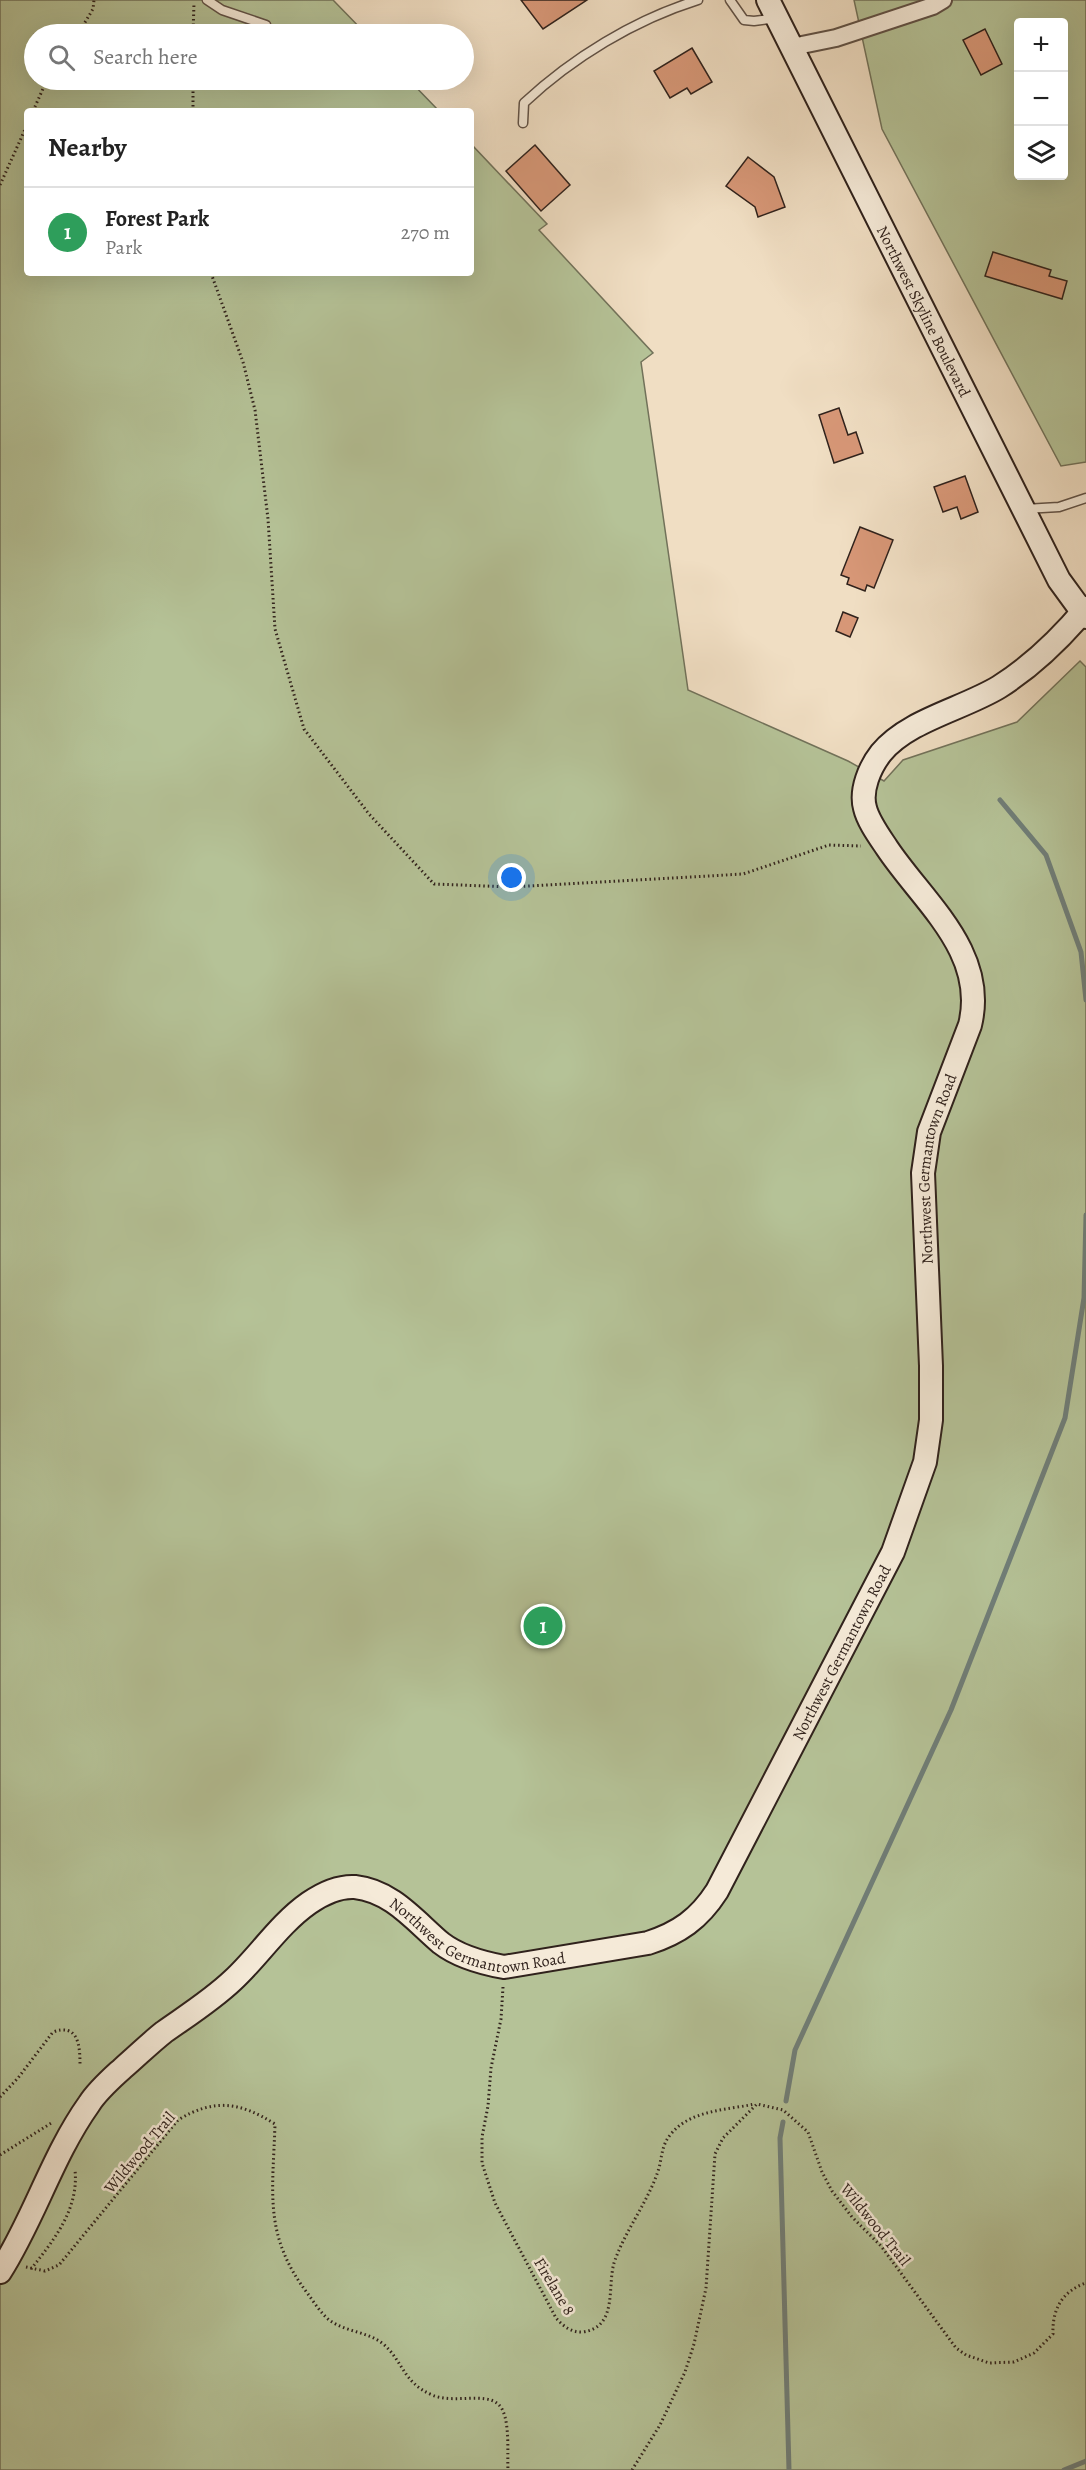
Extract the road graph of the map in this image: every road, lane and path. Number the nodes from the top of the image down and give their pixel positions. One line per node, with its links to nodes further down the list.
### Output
1 (94, 0): 8 (path)
2 (194, 0): 9 (path)
3 (207, 0): 10 (lane)
4 (698, 0): 16 (lane)
5 (730, 0): 7 (lane)
6 (942, 0): 11 (street)
7 (772, 9): 11 (main road, Northwest Skyline Boulevard)
8 (84, 24)
9 (193, 24)
10 (263, 24)
11 (792, 47): 21 (main road, Northwest Skyline Boulevard)
12 (42, 90): 14 (path)
13 (193, 90): 15 (path)
14 (34, 108)
15 (193, 108)
16 (523, 123)
17 (24, 132): 18 (path)
18 (0, 186)
19 (213, 276): 23 (path)
20 (1086, 498): 21 (lane)
21 (1023, 509): 22 (main road, Northwest Skyline Boulevard)
22 (1085, 612): 23 (main road, Northwest Germantown Road)
23 (886, 847): 24 (main road, Northwest Germantown Road)
24 (504, 1967): 27 (path, Firelane 8); 28 (main road, Northwest Germantown Road)
25 (80, 2064): 26 (path)
26 (0, 2097)
27 (757, 2104): 31 (path, Wildwood Trail); 33 (path)
28 (60, 2130): 29 (path); 30 (main road, Northwest Germantown Road); 32 (path, Wildwood Trail)
29 (0, 2155)
30 (0, 2272)
31 (1086, 2283)
32 (508, 2470)
33 (632, 2470)

